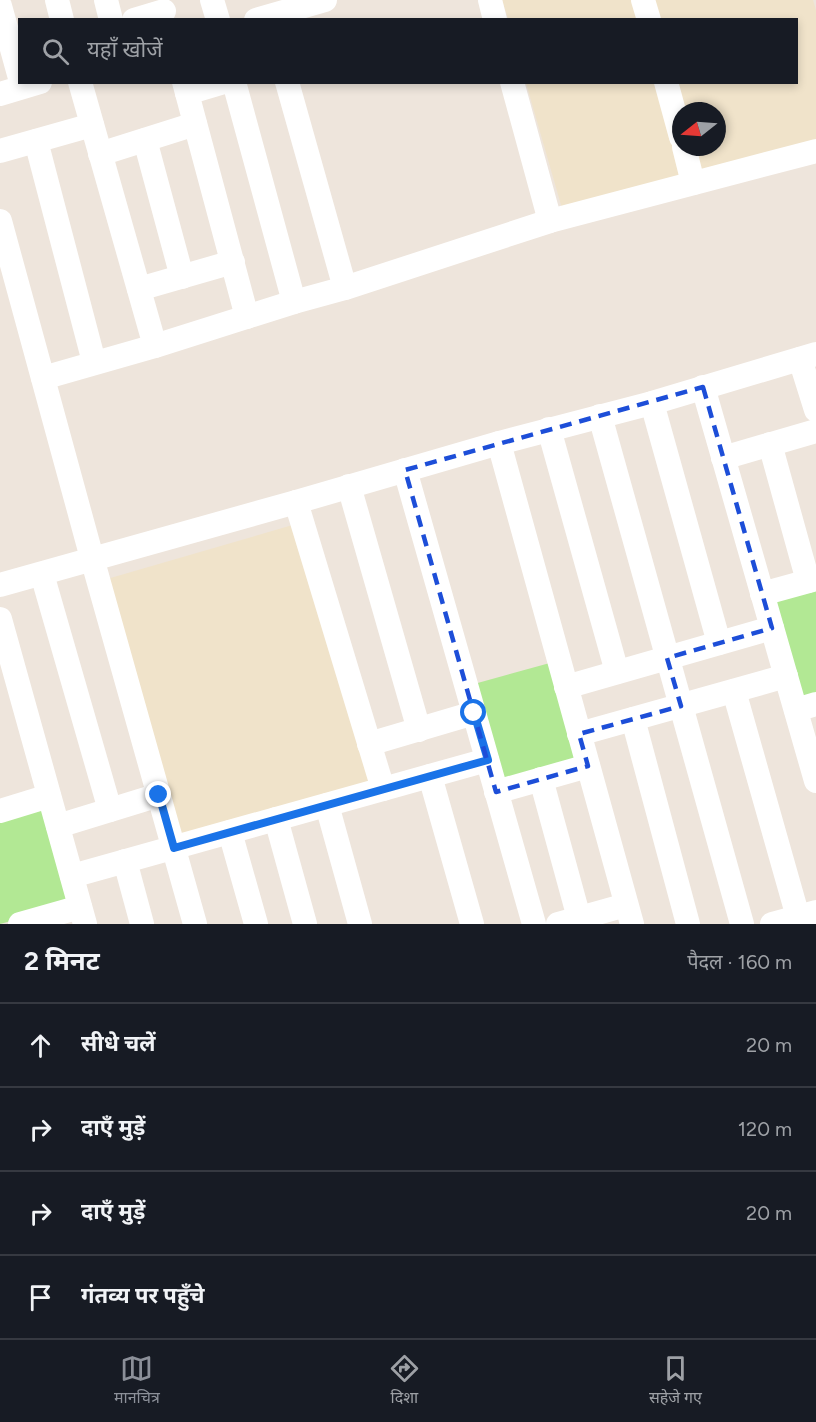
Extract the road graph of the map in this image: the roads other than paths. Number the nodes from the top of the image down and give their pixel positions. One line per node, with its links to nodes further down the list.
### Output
1 (57, 0): 10 (street)
2 (106, 0): 11 (street)
3 (212, 0): 13 (street)
4 (323, 0): 9 (street)
5 (490, 0): 14 (street)
6 (644, 0): 15 (street)
7 (0, 6): 16 (street)
8 (164, 10): 12 (street)
9 (266, 14)
10 (62, 18)
11 (110, 18)
12 (140, 18)
13 (217, 18)
14 (494, 18)
15 (648, 18)
16 (18, 74)
17 (81, 84): 26 (street)
18 (211, 84): 23 (street)
19 (235, 84): 40 (street)
20 (288, 84): 38 (street)
21 (513, 84): 35 (street)
22 (667, 84): 24 (street)
23 (185, 88): 25 (street)
24 (672, 104)
25 (195, 124): 27 (street); 36 (street)
26 (92, 125): 28 (street); 31 (street)
27 (145, 140): 31 (street); 37 (street)
28 (36, 141): 30 (street); 44 (street)
29 (816, 151): 33 (street)
30 (0, 152)
31 (100, 154): 39 (street)
32 (686, 156): 33 (street)
33 (693, 183): 35 (street)
34 (0, 221): 45 (street)
35 (550, 221): 38 (street)
36 (232, 262): 37 (street); 41 (street)
37 (182, 277): 39 (street)
38 (345, 288): 40 (street)
39 (139, 289): 42 (street)
40 (294, 302): 41 (street)
41 (247, 317): 42 (street)
42 (154, 346): 44 (street)
43 (808, 357): 46 (street); 48 (street)
44 (94, 362): 45 (street)
45 (43, 378): 58 (street)
46 (702, 387): 47 (street); 54 (street)
47 (652, 403): 49 (street); 65 (street)
48 (816, 410)
49 (600, 416): 50 (street); 67 (street)
50 (549, 429): 52 (street); 68 (street)
51 (816, 431): 53 (street)
52 (499, 443): 55 (street); 70 (street)
53 (770, 444): 54 (street); 60 (street)
54 (723, 458): 62 (street)
55 (405, 470): 56 (street); 74 (street)
56 (349, 486): 57 (street); 76 (street)
57 (296, 502): 58 (street); 78 (street)
58 (92, 558): 59 (street); 86 (street)
59 (42, 574): 61 (street); 90 (street)
60 (812, 580): 62 (street)
61 (0, 585)
62 (762, 594): 64 (street)
63 (0, 619): 66 (street)
64 (772, 628): 65 (street); 69 (street)
65 (719, 643): 67 (street)
66 (5, 655): 87 (street)
67 (667, 658): 68 (street); 72 (street)
68 (617, 672): 70 (street)
69 (786, 676): 71 (street); 73 (street)
70 (566, 687): 77 (street)
71 (734, 691): 72 (street); 99 (street)
72 (681, 706): 75 (street); 110 (street)
73 (806, 707): 83 (street)
74 (474, 713): 76 (street); 79 (street)
75 (633, 719): 77 (street); 109 (street)
76 (419, 730): 78 (street)
77 (579, 734): 80 (street)
78 (369, 744): 84 (street)
79 (488, 760): 81 (street); 85 (street)
80 (588, 766): 82 (street); 97 (street)
81 (430, 776): 84 (street); 107 (street)
82 (541, 779): 85 (street); 100 (street)
83 (816, 781)
84 (383, 789): 89 (street)
85 (496, 792): 108 (street)
86 (159, 795): 90 (street); 94 (street)
87 (49, 796): 88 (street); 92 (street)
88 (2, 805)
89 (327, 805): 91 (street); 106 (street)
90 (110, 810): 92 (street)
91 (276, 819): 93 (street); 105 (street)
92 (58, 826): 96 (street)
93 (230, 832): 94 (street); 104 (street)
94 (174, 848): 95 (street); 103 (street)
95 (125, 861): 96 (street); 102 (street)
96 (72, 876): 98 (street)
97 (629, 914): 100 (street)
98 (83, 916): 101 (street)
99 (805, 917): 111 (street)
100 (568, 921)
101 (31, 923)
102 (142, 924)
103 (195, 924)
104 (256, 924)
105 (305, 924)
106 (360, 924)
107 (472, 924)
108 (534, 924)
109 (688, 924)
110 (742, 924)
111 (772, 924)

